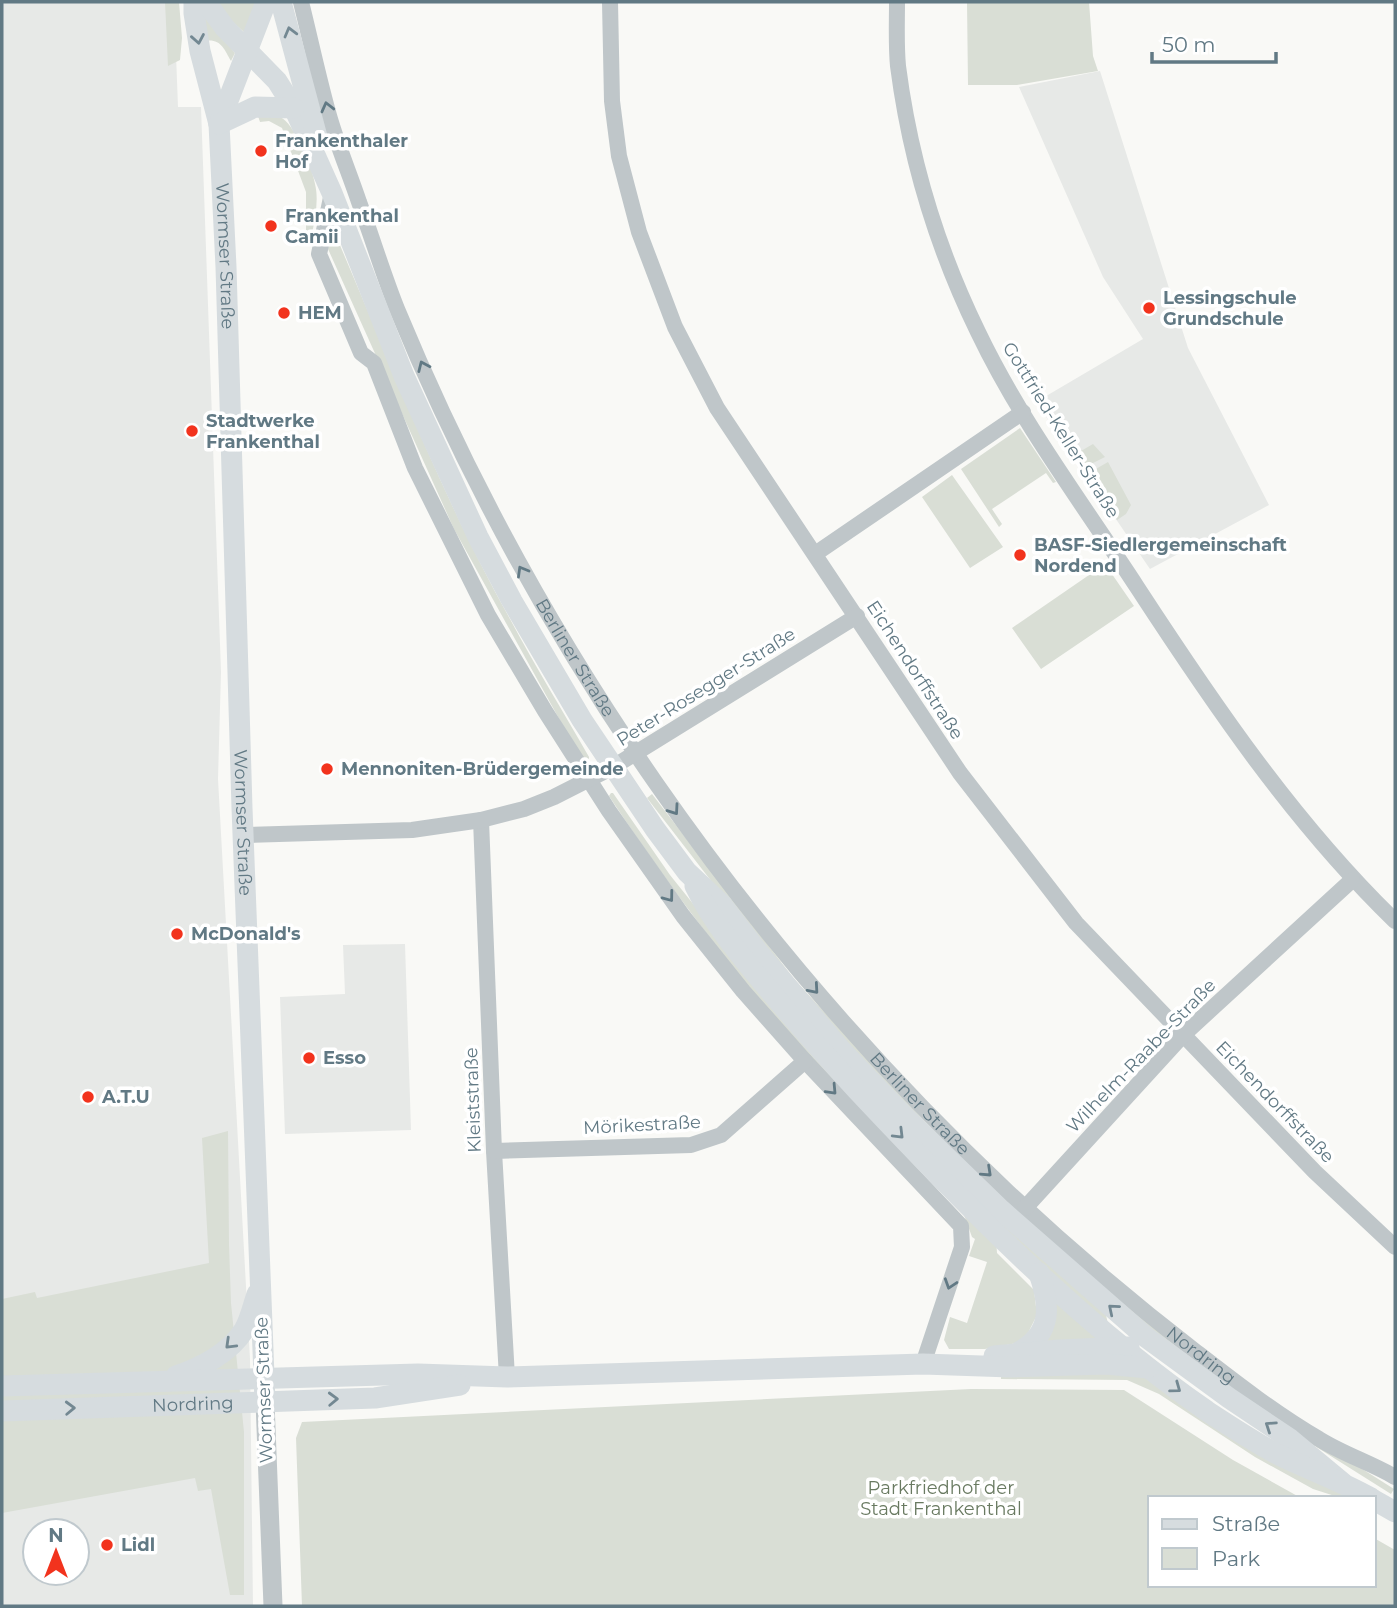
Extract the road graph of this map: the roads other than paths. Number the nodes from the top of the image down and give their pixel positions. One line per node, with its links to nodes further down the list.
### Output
1 (194, 2): 10 (main road, Wormser Straße, one-way to 10)
2 (206, 2): 8 (main road)
3 (266, 2): 8 (main road, Wormser Straße)
4 (281, 2): 11 (main road, Berliner Straße, one-way to 4)
5 (301, 2): 15 (street, Berliner Straße, one-way to 5)
6 (610, 2): 13 (street, Eichendorffstraße)
7 (897, 2): 12 (street, Gottfried-Keller-Straße)
8 (247, 49): 9 (main road); 10 (main road, Wormser Straße)
9 (294, 108): 10 (main road); 11 (main road, Berliner Straße)
10 (219, 124): 19 (main road, Wormser Straße)
11 (332, 193): 16 (main road, Berliner Straße); 17 (street, Berliner Straße)
12 (1023, 412): 13 (street); 21 (street, Gottfried-Keller-Straße)
13 (815, 554): 14 (street, Eichendorffstraße)
14 (856, 616): 15 (street, Peter-Rosegger-Straße); 23 (street, Eichendorffstraße)
15 (635, 754): 16 (street, Peter-Rosegger-Straße); 26 (street, Berliner Straße, one-way to 26)
16 (613, 767): 17 (street, Peter-Rosegger-Straße); 20 (main road, Berliner Straße)
17 (589, 780): 18 (street, Peter-Rosegger-Straße); 24 (street, Berliner Straße, one-way to 24)
18 (481, 820): 19 (street, Peter-Rosegger-Straße); 25 (street, Kleiststraße)
19 (243, 835): 31 (main road, Wormser Straße)
20 (687, 872): 27 (main road, Berliner Straße); 28 (main road, Berliner Straße, one-way to 28)
21 (1352, 880): 22 (street, Gottfried-Keller-Straße); 23 (street, Wilhelm-Raabe-Straße)
22 (1395, 921)
23 (1183, 1035): 26 (street, Wilhelm-Raabe-Straße); 29 (street, Eichendorffstraße)
24 (805, 1061): 25 (street, Mörikestraße); 36 (street, Berliner Straße, one-way to 36)
25 (494, 1151): 38 (street, Kleiststraße)
26 (1025, 1208): 44 (street, Nordring)
27 (1001, 1210): 34 (main road, Nordring, one-way to 27)
28 (1001, 1235): 30 (main road, Nordring)
29 (1395, 1247)
30 (1038, 1270): 32 (main road, Nordring); 33 (main road)
31 (261, 1284): 39 (main road, Wormser Straße); 40 (main road, one-way to 40)
32 (1122, 1347): 33 (main road, Nordring); 34 (main road, Nordring); 37 (main road, Nordring)
33 (1019, 1352): 35 (main road, Nordring)
34 (1166, 1352): 45 (main road, Nordring, one-way to 34)
35 (952, 1363): 36 (main road, Nordring); 37 (main road, Nordring)
36 (923, 1364): 38 (main road, Nordring)
37 (1149, 1368): 45 (main road, Nordring, one-way to 45)
38 (507, 1377): 39 (main road, Nordring); 42 (main road, Nordring, one-way to 38)
39 (264, 1379): 40 (main road, Nordring); 42 (main road, Wormser Straße)
40 (160, 1380): 41 (main road, Nordring)
41 (2, 1386)
42 (265, 1402): 43 (main road, Nordring, one-way to 42); 49 (street, Wormser Straße)
43 (2, 1411)
44 (1395, 1477)
45 (1343, 1483): 46 (main road, Nordring)
46 (1367, 1496)
47 (1376, 1501): 48 (main road, Nordring)
48 (1395, 1511)
49 (272, 1606)

